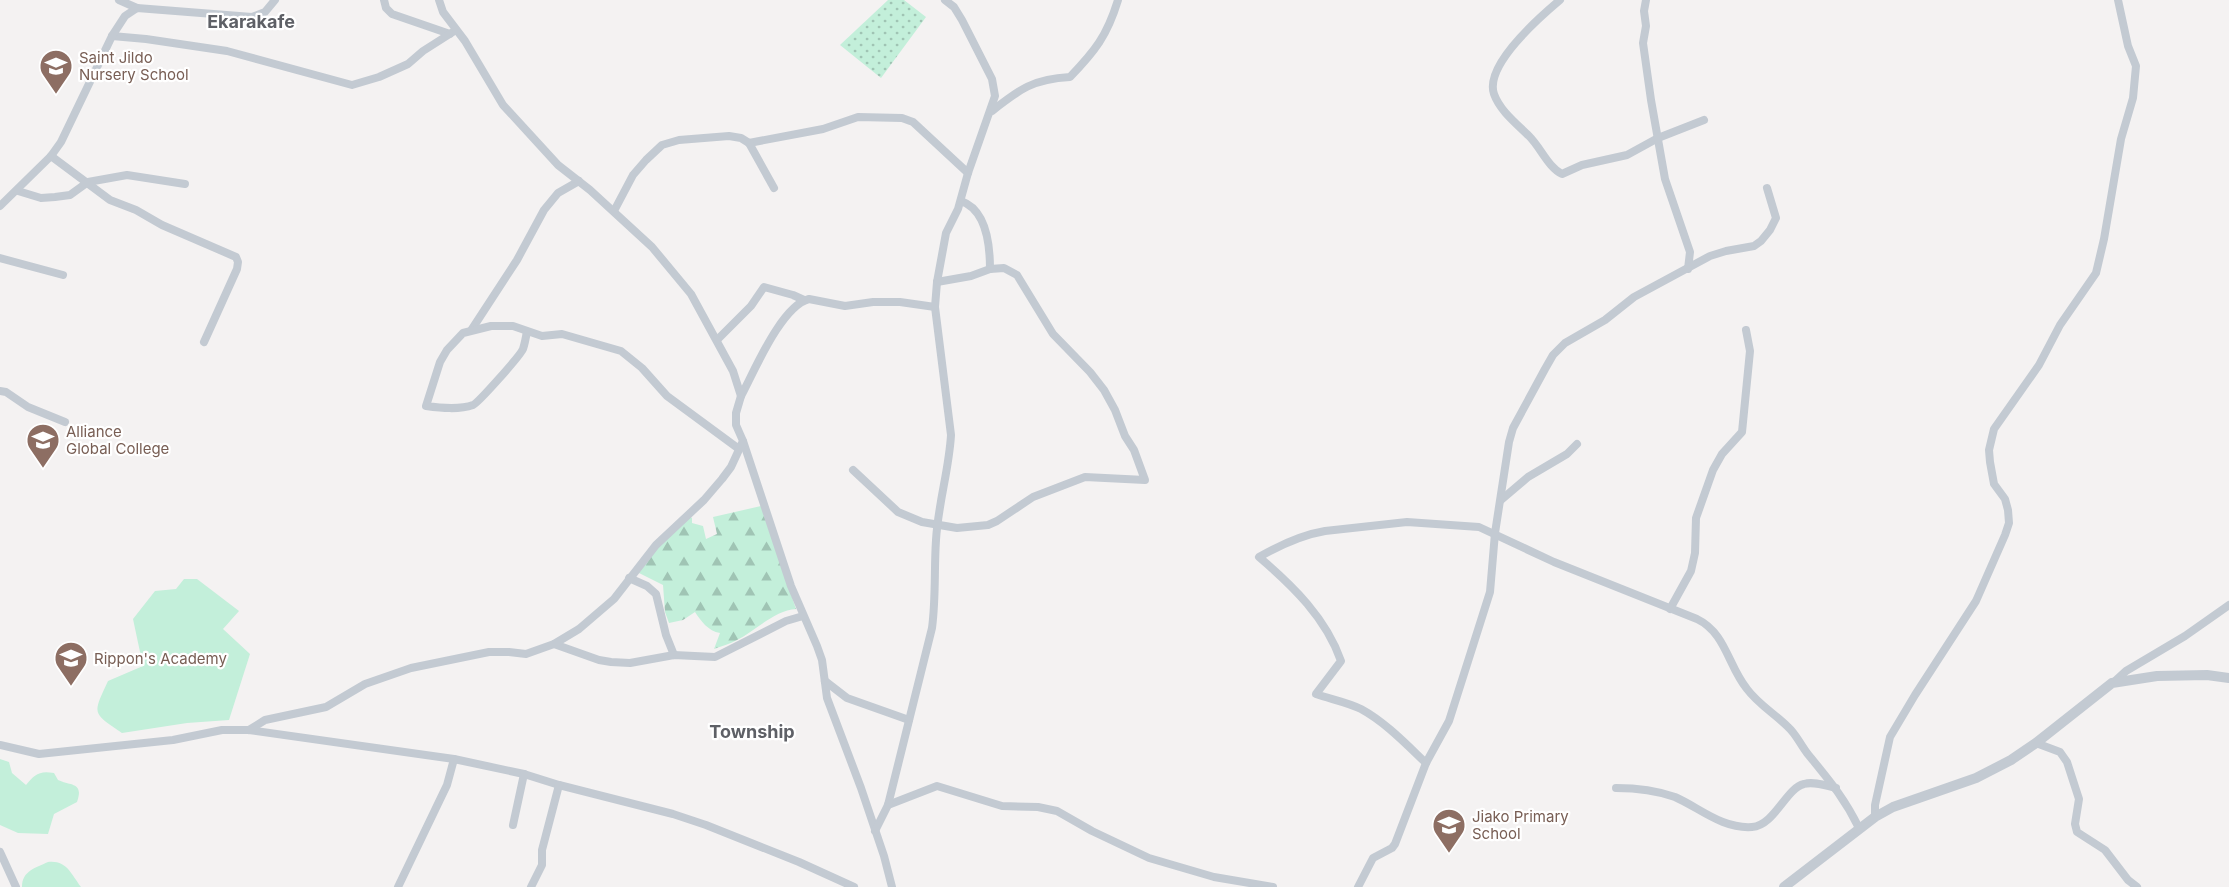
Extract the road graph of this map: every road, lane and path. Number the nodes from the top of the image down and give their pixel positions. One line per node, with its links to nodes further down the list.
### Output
1 (119, 0): 10 (street)
2 (275, 0): 10 (street)
3 (384, 0): 11 (street)
4 (440, 0): 11 (street)
5 (945, 0): 13 (street)
6 (1118, 0): 13 (street)
7 (1560, 0): 15 (street)
8 (1646, 0): 15 (street)
9 (2118, 0): 69 (street)
10 (137, 8): 12 (street)
11 (453, 32): 12 (street); 19 (street)
12 (112, 36): 17 (street)
13 (991, 111): 18 (street)
14 (1704, 120): 15 (street)
15 (1658, 138): 30 (street)
16 (748, 143): 18 (street); 22 (street); 27 (street)
17 (51, 156): 20 (street); 24 (street)
18 (968, 173): 25 (street)
19 (579, 181): 27 (street); 35 (street)
20 (88, 182): 21 (street); 24 (street); 39 (street)
21 (185, 184)
22 (774, 188)
23 (1767, 188): 30 (street)
24 (18, 190): 26 (street)
25 (961, 201): 29 (street); 32 (street)
26 (0, 206)
27 (614, 211): 38 (street)
28 (0, 258): 31 (street)
29 (990, 269): 32 (street); 47 (street)
30 (1688, 269): 46 (street)
31 (63, 275)
32 (937, 282): 34 (street)
33 (804, 300): 34 (street); 38 (street); 41 (street)
34 (935, 307): 47 (street)
35 (472, 329): 37 (street); 37 (street)
36 (1746, 330): 51 (street)
37 (527, 331): 44 (street)
38 (717, 340): 41 (street)
39 (204, 342)
40 (0, 391): 42 (street)
41 (741, 396): 44 (street)
42 (65, 422)
43 (1576, 444): 46 (street)
44 (741, 445): 49 (street); 52 (street)
45 (853, 470): 47 (street)
46 (1500, 501): 48 (street)
47 (938, 526): 58 (street)
48 (1495, 533): 51 (street); 63 (street); 63 (street)
49 (628, 578): 53 (street); 54 (street)
50 (2229, 604): 57 (street)
51 (1670, 609): 67 (street)
52 (803, 616): 54 (street); 56 (street)
53 (554, 644): 54 (street); 59 (street)
54 (674, 655)
55 (2229, 678): 57 (street)
56 (825, 681): 58 (street); 72 (street)
57 (2112, 683): 60 (street)
58 (909, 720): 68 (street)
59 (249, 730): 61 (street); 62 (street)
60 (2036, 742): 69 (street); 82 (street)
61 (0, 745)
62 (454, 759): 64 (street); 75 (street)
63 (1426, 764): 80 (street)
64 (524, 774): 65 (street); 70 (street)
65 (559, 785): 76 (street); 77 (street)
66 (1616, 788): 67 (street)
67 (1836, 788): 71 (street)
68 (888, 805): 72 (street); 79 (street)
69 (1875, 817): 71 (street)
70 (513, 825)
71 (1859, 828): 81 (street)
72 (874, 831): 78 (street)
73 (0, 852): 74 (street)
74 (16, 887)
75 (398, 887)
76 (531, 887)
77 (854, 887)
78 (892, 887)
79 (1273, 887)
80 (1358, 887)
81 (1784, 887)
82 (2137, 887)

